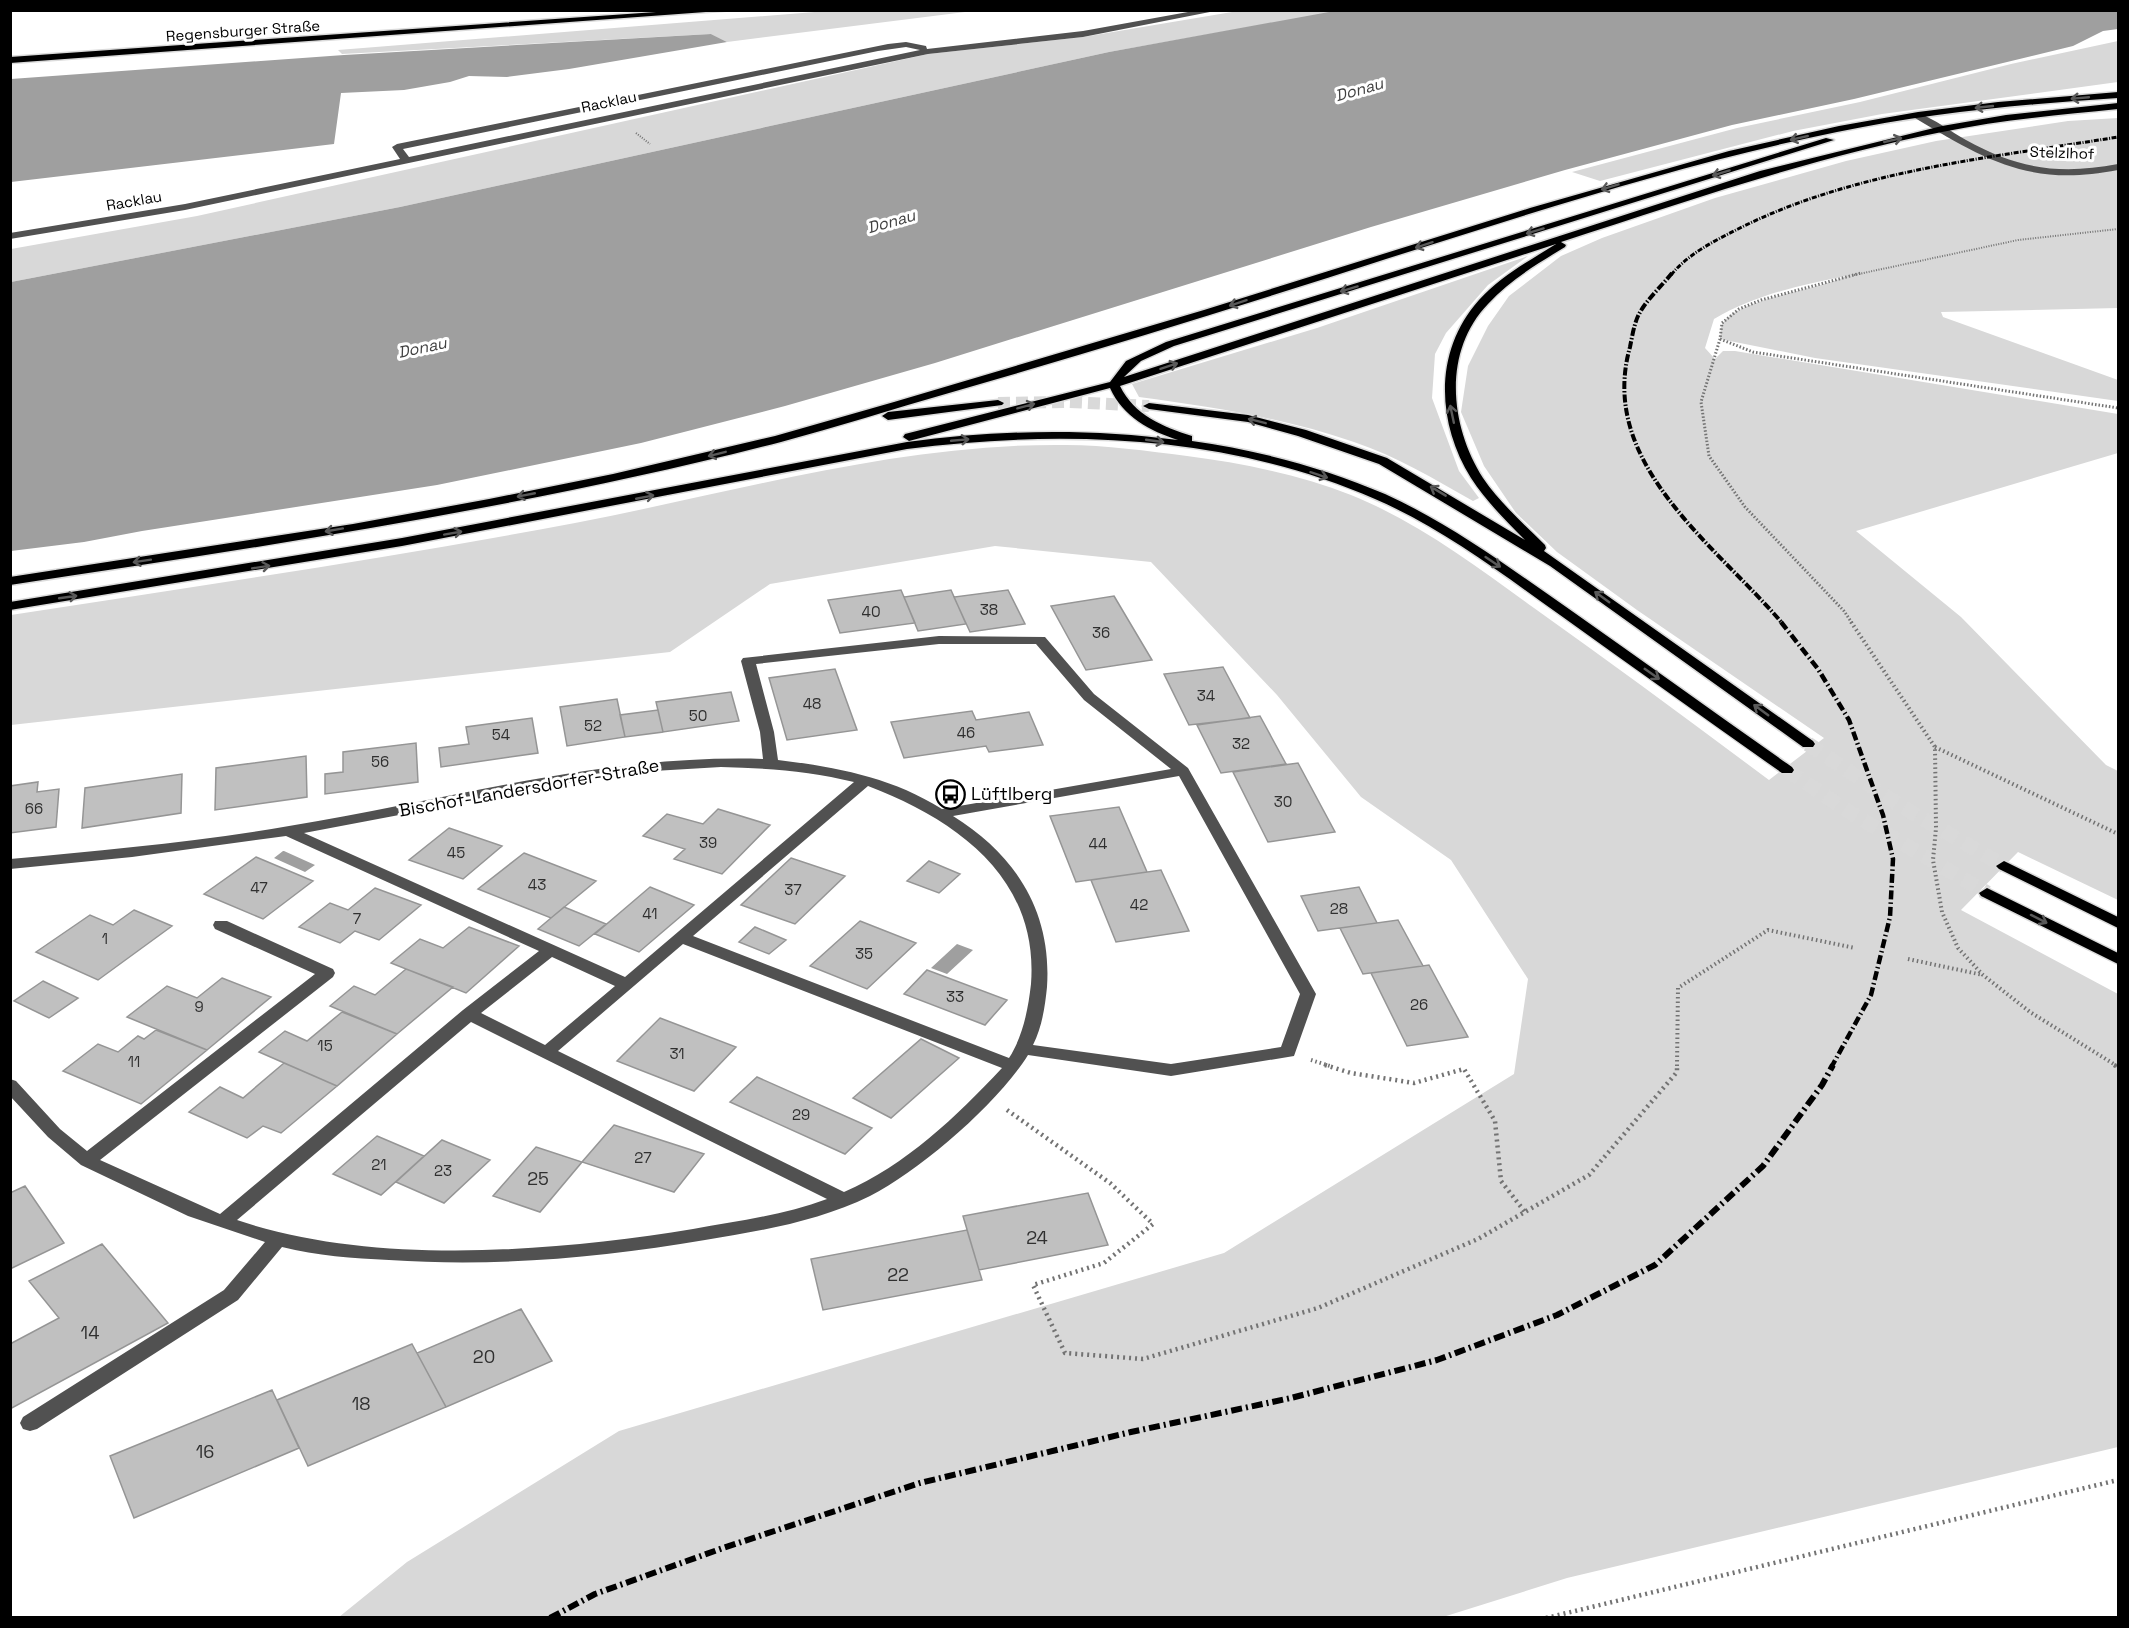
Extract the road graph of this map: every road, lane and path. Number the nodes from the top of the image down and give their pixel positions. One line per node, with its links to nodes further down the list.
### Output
1 (729, 10): 4 (main road, Regensburger Straße)
2 (1216, 10): 3 (street, Racklau)
3 (928, 51): 11 (street, Racklau); 11 (street)
4 (10, 60)
5 (2118, 95): 7 (main road, one-way to 7)
6 (2118, 106): 8 (main road)
7 (1918, 116): 8 (street, Stelzlhof); 17 (main road, one-way to 17); 21 (main road, one-way to 21)
8 (1941, 129): 12 (street, Stelzlhof); 13 (main road, one-way to 8)
9 (632, 130): 10 (path)
10 (650, 144)
11 (406, 160): 15 (street, Racklau)
12 (2118, 167)
13 (1631, 217): 17 (main road, one-way to 13); 24 (main road, one-way to 13)
14 (2118, 229): 16 (path)
15 (10, 236)
16 (1720, 339): 20 (path); 28 (path)
17 (1114, 384): 22 (main road); 23 (main road, one-way to 17)
18 (998, 403): 21 (main road)
19 (1149, 406): 24 (main road, one-way to 19)
20 (2118, 408)
21 (774, 440): 25 (main road, one-way to 25)
22 (1222, 450): 23 (main road, one-way to 22); 30 (main road, one-way to 30)
23 (840, 456): 26 (main road, one-way to 23)
24 (1555, 563): 27 (main road, one-way to 24)
25 (10, 581)
26 (10, 606)
27 (1808, 744)
28 (1935, 747): 35 (path); 46 (path)
29 (771, 762): 31 (street); 32 (street, Bischof-Landersdorfer-Straße); 34 (street, Bischof-Landersdorfer-Straße)
30 (1787, 770)
31 (1183, 771): 33 (street); 51 (street)
32 (867, 779): 33 (street, Bischof-Landersdorfer-Straße); 41 (street)
33 (942, 813): 49 (street, Bischof-Landersdorfer-Straße)
34 (288, 831): 36 (street, Bischof-Landersdorfer-Straße); 43 (street)
35 (2118, 834)
36 (10, 864)
37 (2004, 866): 39 (main road)
38 (1987, 893): 45 (main road, one-way to 45)
39 (2118, 922)
40 (221, 925): 56 (street)
41 (680, 937): 47 (street); 52 (street)
42 (1855, 948): 58 (path)
43 (550, 950): 47 (street); 48 (street)
44 (1908, 959): 46 (path)
45 (2118, 959)
46 (1983, 975): 53 (path)
47 (628, 985): 50 (street)
48 (470, 1014): 50 (street); 59 (street)
49 (1023, 1049): 51 (street); 52 (street, Bischof-Landersdorfer-Straße)
50 (547, 1052): 57 (street)
51 (1288, 1052): 58 (path)
52 (1013, 1066): 55 (street, Bischof-Landersdorfer-Straße)
53 (2118, 1067)
54 (10, 1085): 56 (street, Bischof-Landersdorfer-Straße)
55 (985, 1095): 57 (street, Bischof-Landersdorfer-Straße); 58 (path)
56 (87, 1161): 59 (street, Bischof-Landersdorfer-Straße)
57 (844, 1200): 60 (street, Bischof-Landersdorfer-Straße)
58 (1525, 1212)
59 (224, 1221): 60 (street, Bischof-Landersdorfer-Straße)
60 (278, 1239): 61 (street)
61 (30, 1423)
62 (2118, 1480): 63 (path)
63 (1546, 1617)

